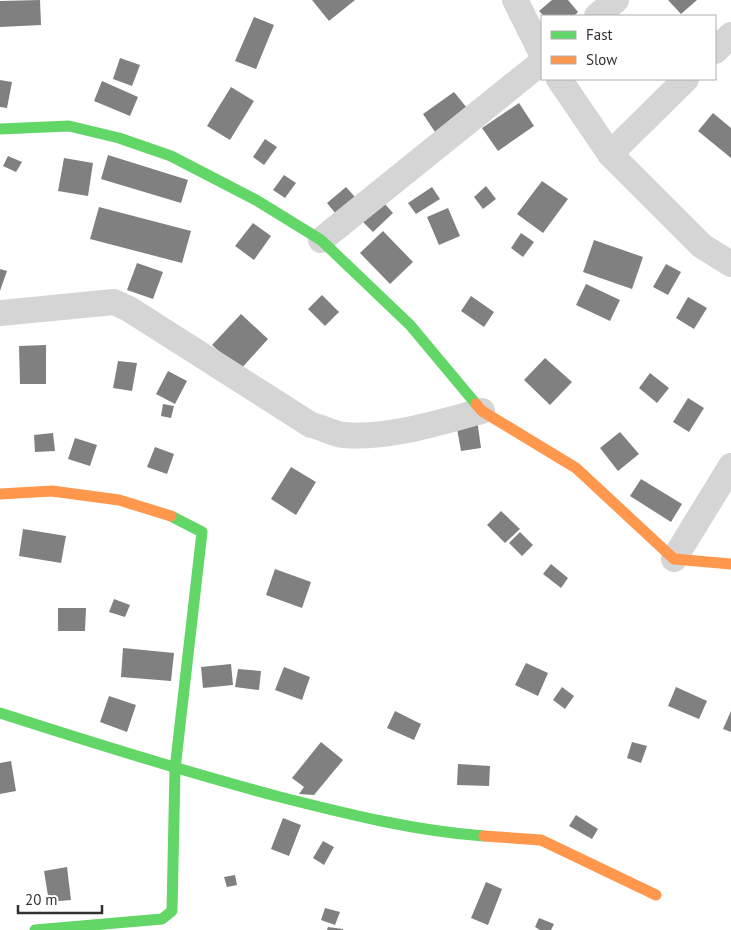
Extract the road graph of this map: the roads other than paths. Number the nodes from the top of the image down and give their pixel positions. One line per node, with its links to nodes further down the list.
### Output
1 (515, 0): 6 (street)
2 (616, 0): 3 (street)
3 (598, 15)
4 (731, 35): 5 (street)
5 (716, 50)
6 (541, 52)
7 (541, 63): 12 (street)
8 (560, 80): 11 (street)
9 (685, 80): 11 (street)
10 (0, 129): 12 (street)
11 (610, 154): 13 (street)
12 (321, 240): 15 (street)
13 (731, 264)
14 (0, 313): 15 (street)
15 (482, 411): 18 (street)
16 (731, 466): 18 (street)
17 (0, 494): 21 (street)
18 (674, 559): 19 (street)
19 (731, 564)
20 (0, 709): 21 (street)
21 (175, 769): 22 (street); 23 (street)
22 (656, 895)
23 (35, 930)

